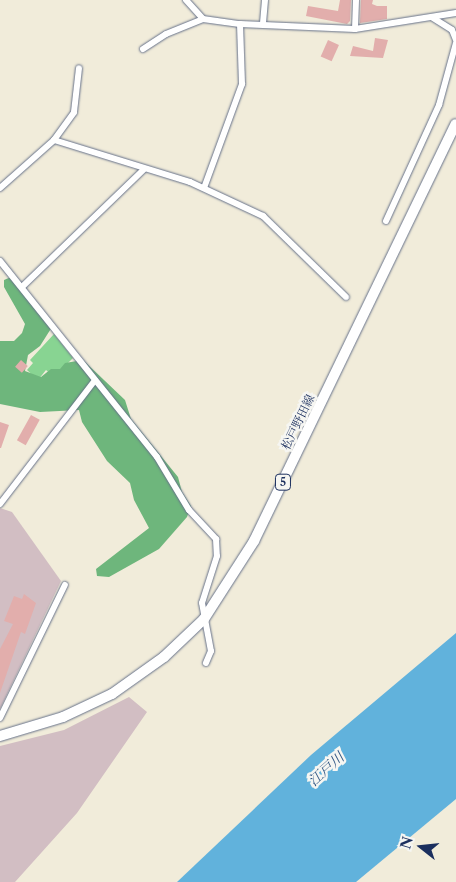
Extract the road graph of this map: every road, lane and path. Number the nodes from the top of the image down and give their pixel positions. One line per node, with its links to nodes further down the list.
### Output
1 (186, 0): 6 (street)
2 (265, 0): 7 (street)
3 (356, 0): 9 (street)
4 (456, 13): 5 (street)
5 (432, 18): 9 (street); 10 (street)
6 (203, 19): 8 (street); 11 (street)
7 (263, 23): 8 (street); 9 (street)
8 (240, 24): 17 (street)
9 (356, 29)
10 (456, 41): 18 (street)
11 (143, 49)
12 (79, 68): 14 (street)
13 (456, 124): 25 (main road, 松戸野田線 / 5)
14 (54, 140): 15 (street); 16 (street)
15 (144, 168): 17 (street); 20 (street)
16 (0, 188)
17 (204, 188): 21 (street)
18 (386, 220)
19 (0, 261): 20 (street)
20 (23, 286): 22 (street)
21 (346, 297)
22 (95, 380): 23 (street); 25 (street)
23 (0, 504)
24 (66, 585): 27 (street)
25 (204, 619): 26 (street); 28 (main road, 松戸野田線 / 5)
26 (206, 663)
27 (0, 718)
28 (0, 736)

